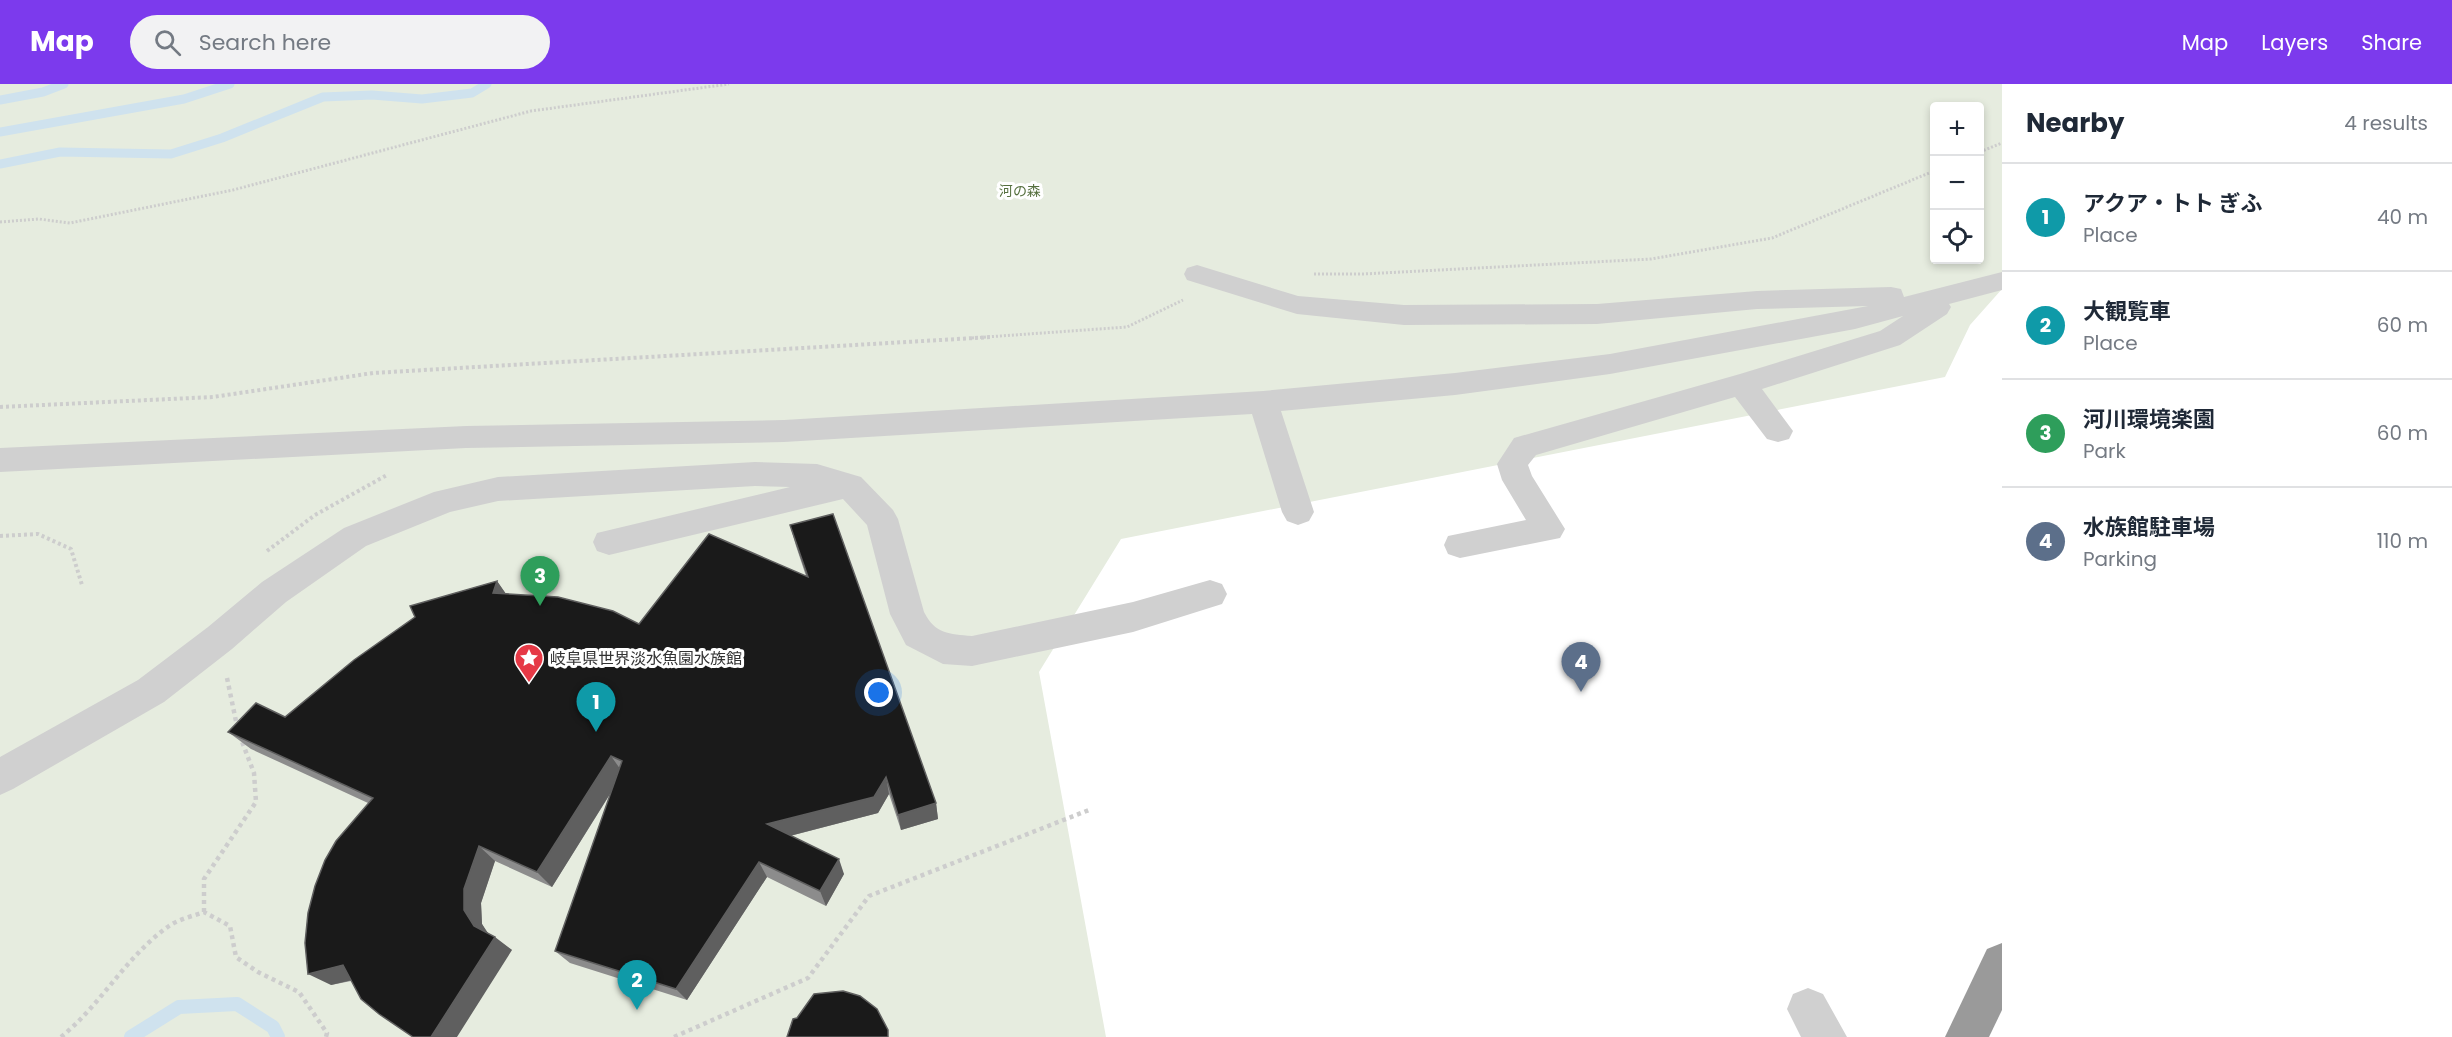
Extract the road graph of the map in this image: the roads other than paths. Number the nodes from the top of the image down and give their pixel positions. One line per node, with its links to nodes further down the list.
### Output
1 (1197, 274): 3 (lane)
2 (2002, 281): 3 (lane)
3 (1958, 293): 4 (lane); 5 (lane)
4 (1742, 384): 6 (lane); 11 (lane)
5 (1263, 402): 7 (lane); 9 (lane)
6 (1778, 430)
7 (0, 460)
8 (850, 486): 10 (lane); 12 (lane); 13 (lane)
9 (1298, 512)
10 (609, 542)
11 (1460, 545)
12 (1210, 594)
13 (0, 777)
14 (2002, 964): 16 (highway)
15 (2002, 1012): 17 (highway)
16 (1967, 1037)
17 (1992, 1037)

